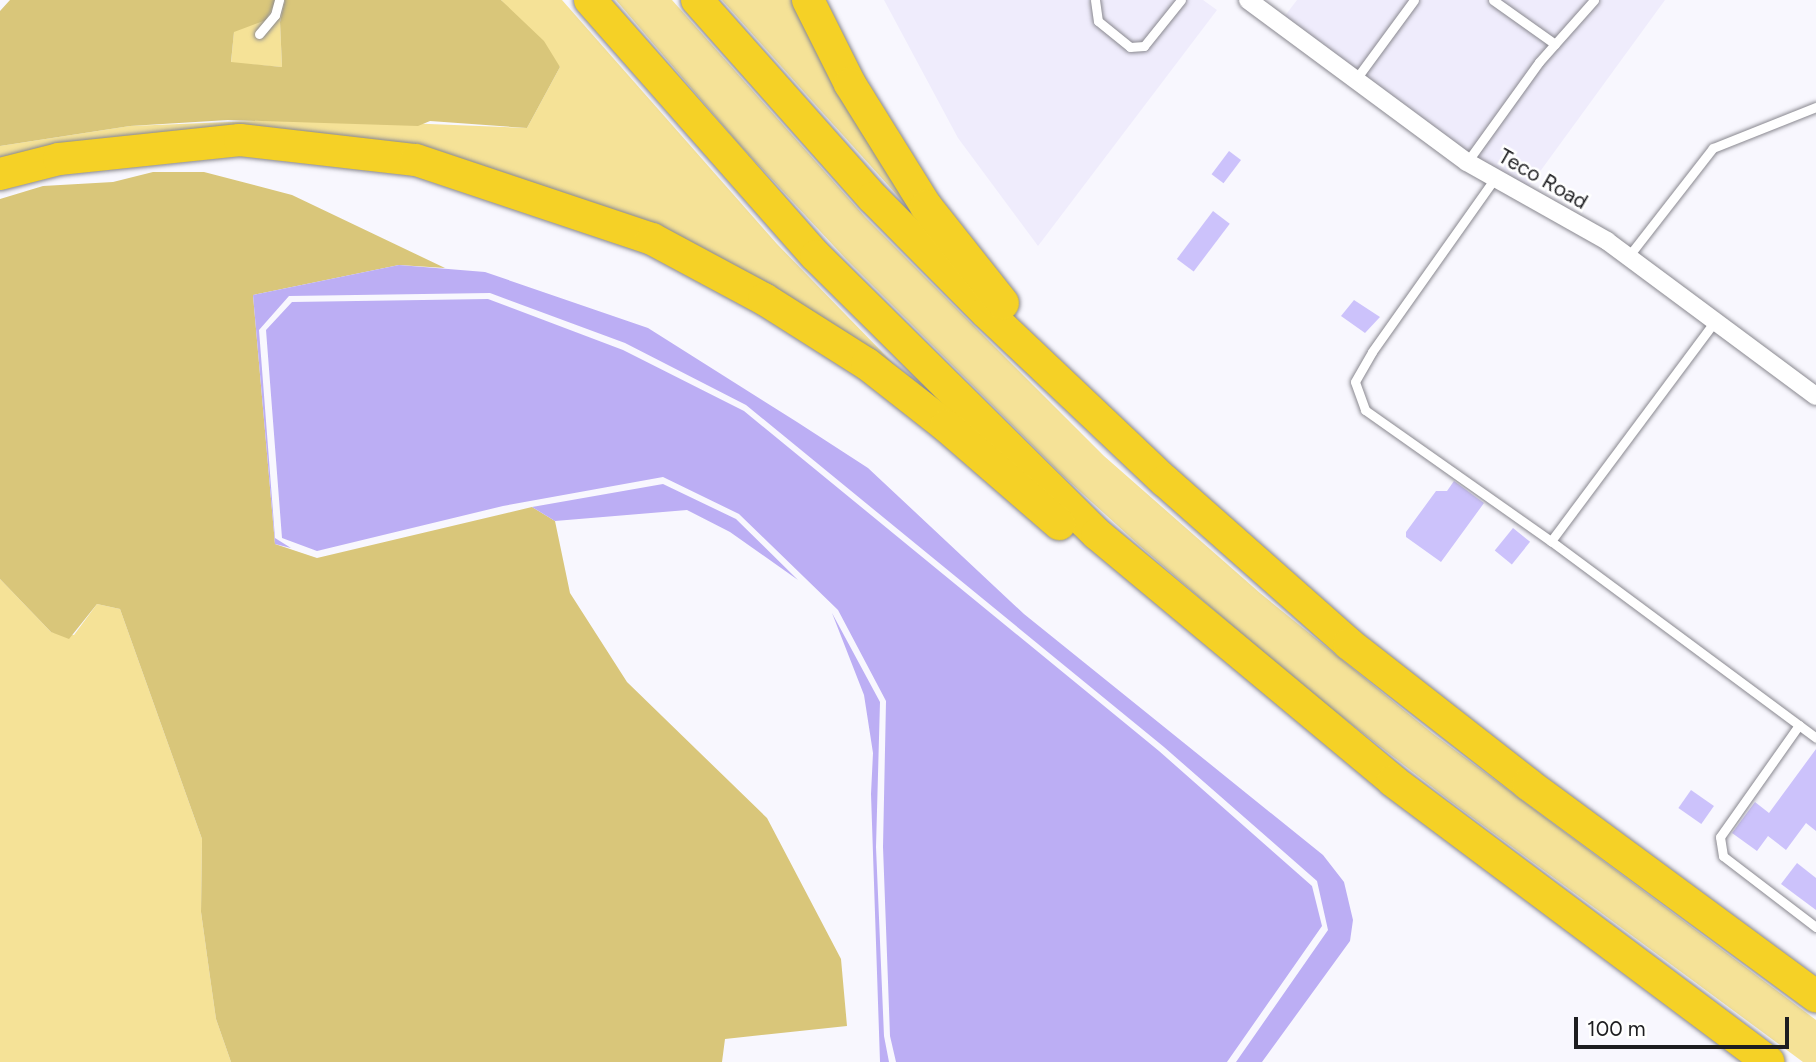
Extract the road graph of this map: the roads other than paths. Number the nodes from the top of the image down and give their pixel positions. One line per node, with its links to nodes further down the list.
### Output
1 (279, 0): 11 (lane)
2 (590, 0): 23 (highway)
3 (697, 0): 21 (highway)
4 (808, 0): 21 (highway)
5 (1095, 0): 6 (lane)
6 (1181, 0)
7 (1248, 0): 13 (street, Teco Road)
8 (1414, 0): 13 (lane)
9 (1493, 0): 12 (lane)
10 (1594, 0): 12 (lane)
11 (259, 34)
12 (1555, 44): 15 (lane)
13 (1356, 79): 15 (street, Teco Road)
14 (1816, 107): 18 (lane)
15 (1467, 162): 17 (street, Teco Road)
16 (0, 174): 23 (highway)
17 (1495, 178): 18 (street, Teco Road); 22 (lane)
18 (1628, 257): 19 (street, Teco Road)
19 (1715, 321): 20 (street, Teco Road); 22 (lane)
20 (1816, 396)
21 (1102, 423): 27 (highway)
22 (1551, 541): 24 (lane)
23 (1300, 707): 28 (highway)
24 (1799, 725): 25 (lane); 26 (lane)
25 (1816, 738)
26 (1816, 927)
27 (1816, 996)
28 (1769, 1062)

